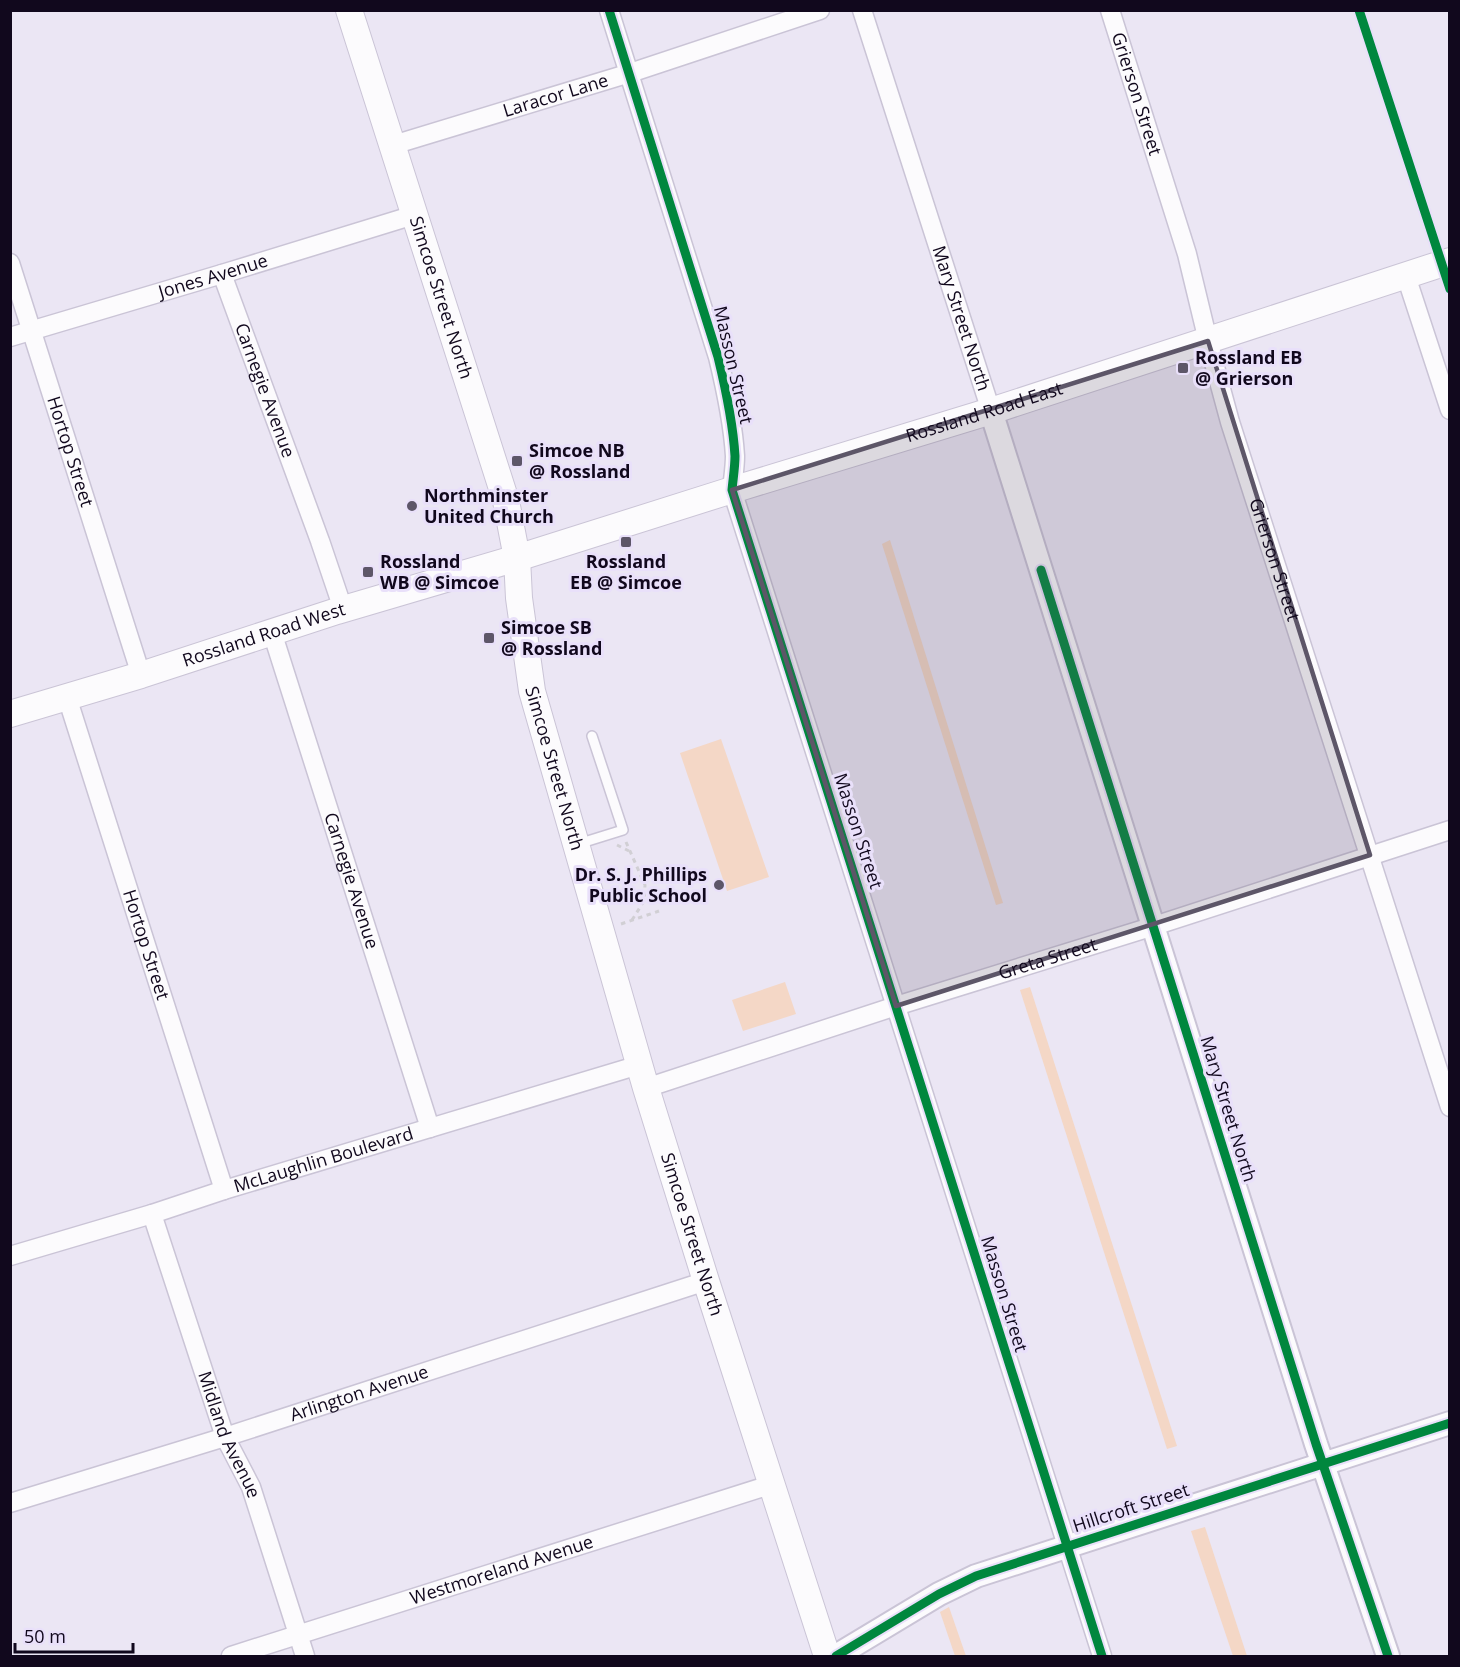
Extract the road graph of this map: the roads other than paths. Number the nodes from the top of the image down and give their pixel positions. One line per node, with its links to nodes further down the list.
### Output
1 (350, 10): 7 (main road, Simcoe Street North)
2 (609, 10): 6 (street, Masson Street)
3 (820, 10): 6 (street, Laracor Lane)
4 (862, 10): 17 (street, Mary Street North)
5 (1110, 10): 15 (street, Grierson Street)
6 (630, 73): 7 (street, Laracor Lane); 18 (street, Masson Street)
7 (393, 145): 8 (main road, Simcoe Street North)
8 (414, 215): 11 (street, Jones Avenue); 19 (main road, Simcoe Street North)
9 (1449, 261): 12 (main road, Rossland Road East)
10 (10, 263): 13 (street, Hortop Street)
11 (222, 274): 13 (street, Jones Avenue); 20 (street, Carnegie Avenue)
12 (1406, 276): 15 (main road, Rossland Road East); 16 (street)
13 (32, 332): 14 (street, Jones Avenue); 22 (street, Hortop Street)
14 (10, 337)
15 (1208, 341): 17 (main road, Rossland Road East); 28 (street, Grierson Street)
16 (1449, 410)
17 (992, 411): 18 (main road, Rossland Road East); 29 (street, Mary Street North)
18 (732, 490): 19 (main road, Rossland Road East); 30 (street, Masson Street)
19 (517, 558): 20 (main road, Rossland Road West); 27 (main road, Simcoe Street North)
20 (343, 609): 21 (main road, Rossland Road West)
21 (272, 633): 22 (main road, Rossland Road West); 33 (street, Carnegie Avenue)
22 (141, 675): 23 (main road, Rossland Road West)
23 (67, 697): 24 (main road, Rossland Road West); 34 (street, Hortop Street)
24 (10, 714)
25 (592, 736): 27 (lane)
26 (1449, 830): 28 (street, Greta Street)
27 (575, 845): 31 (main road, Simcoe Street North)
28 (1370, 855): 29 (street, Greta Street); 32 (street, Grierson Street)
29 (1154, 926): 30 (street, Greta Street); 40 (street, Mary Street North)
30 (896, 1006): 31 (street, Greta Street); 43 (street, Masson Street)
31 (643, 1077): 33 (street, McLaughlin Boulevard); 37 (main road, Simcoe Street North)
32 (1449, 1107)
33 (430, 1128): 34 (street, McLaughlin Boulevard)
34 (224, 1190): 35 (street, McLaughlin Boulevard)
35 (152, 1214): 36 (street, McLaughlin Boulevard); 39 (street, Midland Avenue)
36 (11, 1253)
37 (706, 1281): 39 (street, Arlington Avenue); 41 (main road, Simcoe Street North)
38 (1449, 1424): 40 (street, Hillcroft Street)
39 (225, 1437): 42 (street, Arlington Avenue); 44 (street, Midland Avenue)
40 (1323, 1465): 43 (street, Hillcroft Street); 50 (street, Mary Street North)
41 (773, 1484): 44 (street, Westmoreland Avenue); 47 (main road, Simcoe Street North)
42 (10, 1503)
43 (1067, 1546): 48 (street, Hillcroft Street); 49 (street, Masson Street)
44 (298, 1635): 45 (street, Westmoreland Avenue); 46 (street, Midland Avenue)
45 (231, 1656)
46 (305, 1656)
47 (827, 1656)
48 (836, 1656)
49 (1102, 1656)
50 (1388, 1656)

